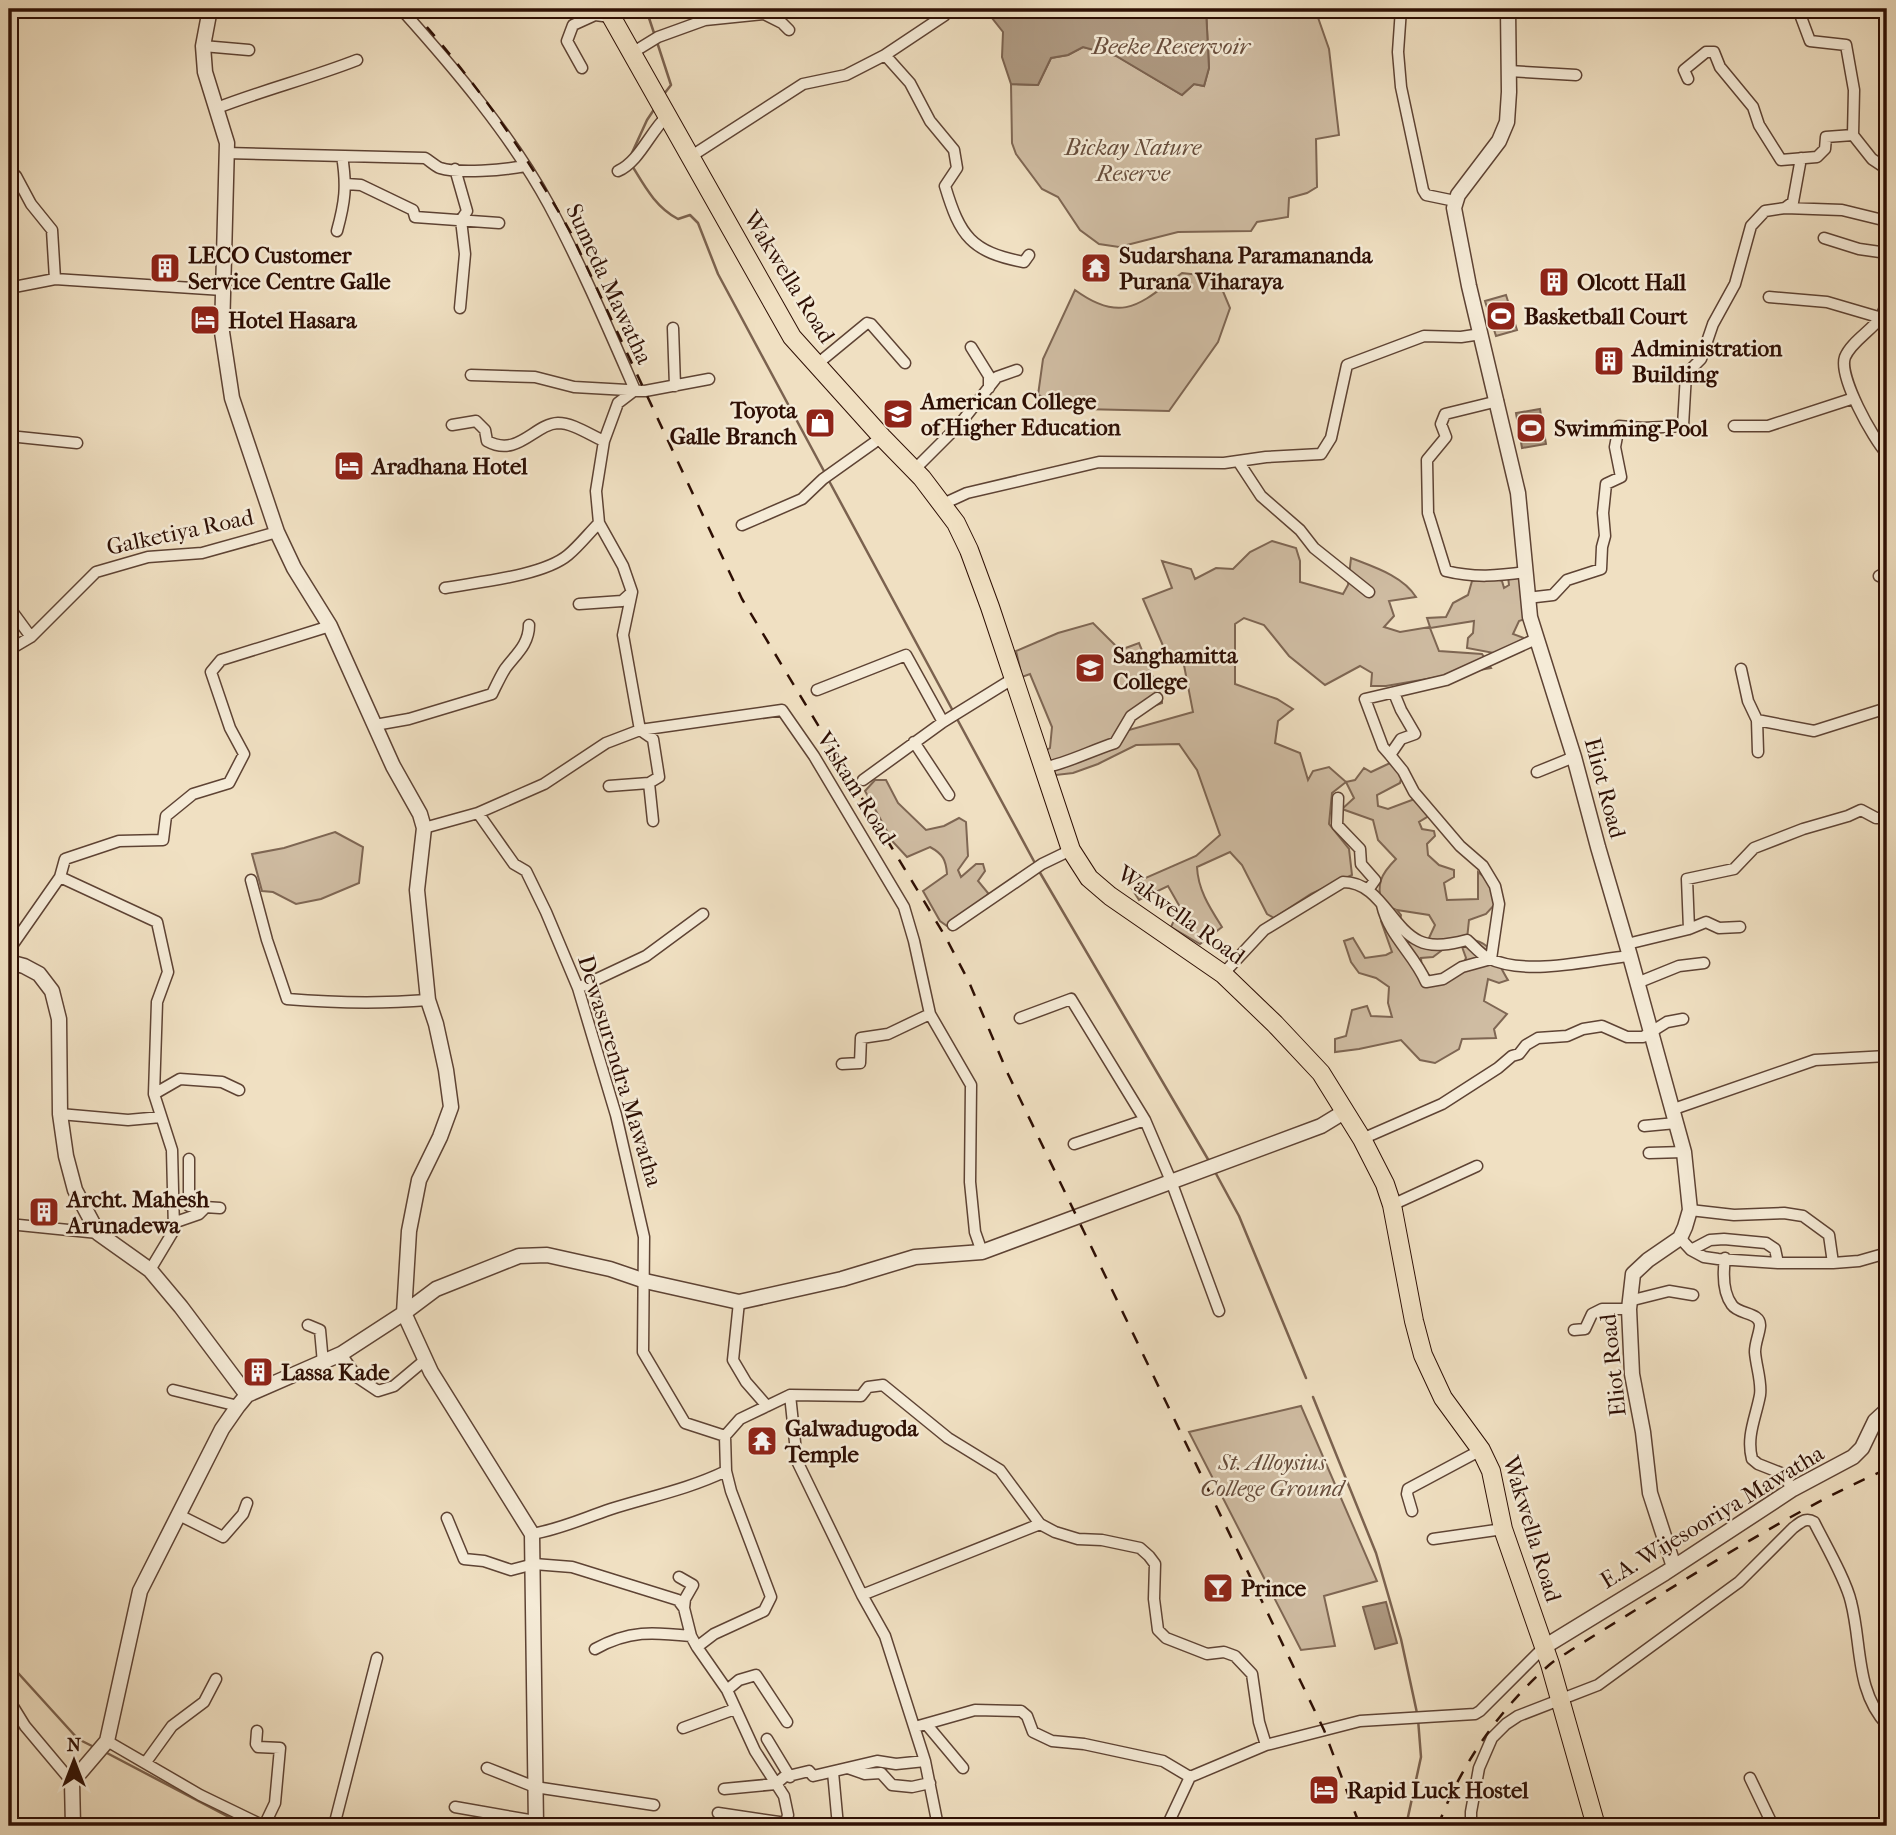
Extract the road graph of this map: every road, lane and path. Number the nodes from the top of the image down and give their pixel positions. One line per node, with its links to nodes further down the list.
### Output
1 (210, 9): 10 (street)
2 (401, 9): 26 (street, Sumeda Mawatha)
3 (946, 9): 13 (street)
4 (1401, 9): 32 (street)
5 (1508, 9): 16 (street)
6 (1798, 9): 21 (street)
7 (752, 12): 9 (street); 12 (street)
8 (609, 13): 12 (main road, Wakwella Road); 15 (street)
9 (789, 30)
10 (203, 47): 11 (street); 19 (street)
11 (250, 50)
12 (632, 53): 20 (main road, Wakwella Road)
13 (885, 55): 24 (street); 40 (street)
14 (357, 60): 19 (street)
15 (582, 68)
16 (1509, 71): 17 (street); 32 (street)
17 (1576, 75)
18 (1688, 79): 25 (street)
19 (217, 108): 22 (street)
20 (667, 116): 24 (main road, Wakwella Road); 27 (street)
21 (1853, 135): 25 (street); 29 (street)
22 (226, 153): 23 (street); 43 (street)
23 (342, 156): 28 (street); 31 (street)
24 (690, 156): 52 (main road, Wakwella Road)
25 (1801, 158): 33 (street)
26 (525, 166): 28 (street); 58 (street, Sumeda Mawatha)
27 (626, 166)
28 (455, 169): 34 (street)
29 (1887, 169)
30 (9, 176): 41 (street)
31 (346, 184): 34 (street); 37 (street)
32 (1455, 201): 49 (street, Eliot Road)
33 (1784, 208): 35 (street); 78 (street)
34 (461, 220): 36 (street); 46 (street)
35 (1887, 221)
36 (499, 223)
37 (337, 232)
38 (1825, 238): 39 (street)
39 (1887, 253)
40 (1029, 255)
41 (55, 279): 42 (street); 43 (street)
42 (9, 288)
43 (223, 290): 73 (street)
44 (1769, 297): 47 (street)
45 (1887, 302): 47 (street)
46 (460, 308)
47 (1884, 319): 59 (street)
48 (673, 328): 56 (street)
49 (1481, 334): 60 (street, Eliot Road); 68 (street)
50 (971, 347): 57 (street)
51 (905, 363): 52 (street)
52 (816, 365): 64 (main road, Wakwella Road)
53 (1017, 370): 57 (street)
54 (471, 375): 58 (street)
55 (709, 379): 56 (street)
56 (675, 386): 58 (street)
57 (989, 388): 69 (street)
58 (635, 390): 65 (street, Sumeda Mawatha)
59 (1854, 398): 62 (street); 67 (street)
60 (1498, 401): 74 (street, Eliot Road); 74 (street)
61 (452, 425): 65 (street)
62 (1734, 426)
63 (9, 436): 66 (street)
64 (882, 437): 69 (main road, Wakwella Road); 72 (street)
65 (604, 441): 71 (street, Sumeda Mawatha)
66 (77, 443)
67 (1887, 454)
68 (1238, 461): 70 (street); 77 (street)
69 (914, 470): 70 (main road, Wakwella Road)
70 (943, 504): 87 (main road, Wakwella Road)
71 (599, 523): 75 (street); 76 (street, Sumeda Mawatha)
72 (742, 525)
73 (277, 532): 82 (street); 83 (street, Galketiya Road)
74 (1526, 572): 78 (street, Eliot Road)
75 (445, 588)
76 (632, 592): 79 (street); 95 (street)
77 (1369, 592)
78 (1527, 597): 84 (street, Eliot Road)
79 (579, 604)
80 (9, 607): 83 (street)
81 (529, 625): 94 (street)
82 (330, 626): 94 (street); 112 (street)
83 (31, 637): 85 (street, Galketiya Road)
84 (1536, 639): 89 (street); 99 (street, Eliot Road)
85 (9, 650)
86 (1741, 669): 92 (street)
87 (1014, 678): 93 (street); 100 (main road, Wakwella Road)
88 (817, 690): 93 (street)
89 (1394, 693): 98 (street); 98 (street)
90 (1157, 698): 100 (street)
91 (1887, 708): 92 (street)
92 (1757, 720): 97 (street)
93 (943, 722): 96 (street)
94 (376, 725): 110 (street)
95 (640, 730): 103 (street); 107 (street, Viskam Road); 129 (street, Viskam Road)
96 (914, 742): 102 (street); 105 (street)
97 (1758, 752)
98 (1390, 755): 122 (street)
99 (1574, 757): 101 (street); 121 (street, Eliot Road)
100 (1042, 768): 111 (main road, Wakwella Road)
101 (1537, 772)
102 (863, 780)
103 (649, 783): 104 (street); 109 (street)
104 (609, 786)
105 (949, 795)
106 (1338, 798): 114 (street)
107 (478, 813): 110 (street, Viskam Road); 127 (street, Dewasurendra Mawatha)
108 (1887, 818): 119 (street)
109 (653, 821)
110 (424, 828): 128 (street)
111 (1071, 850): 117 (street); 125 (main road, Wakwella Road)
112 (60, 877): 120 (street); 136 (street)
113 (251, 880): 128 (street)
114 (1368, 890): 115 (street); 125 (street)
115 (1382, 905): 122 (street); 122 (street)
116 (703, 914): 127 (street)
117 (953, 925)
118 (1740, 927): 119 (street)
119 (1689, 929): 121 (street)
120 (9, 950)
121 (1629, 950): 122 (street); 126 (street, Eliot Road)
122 (1491, 959)
123 (9, 962): 138 (street)
124 (1704, 963): 126 (street)
125 (1223, 974): 137 (main road, Wakwella Road)
126 (1637, 983): 132 (street, Eliot Road)
127 (578, 988): 165 (street, Dewasurendra Mawatha)
128 (428, 1000): 170 (street)
129 (930, 1014): 134 (street); 159 (street, Viskam Road)
130 (1020, 1018): 141 (street)
131 (1683, 1018): 132 (street)
132 (1651, 1031): 139 (street, Eliot Road); 143 (street)
133 (1887, 1056): 139 (street)
134 (842, 1064)
135 (239, 1090): 136 (street)
136 (153, 1094): 140 (street)
137 (1344, 1112): 143 (main road, Wakwella Road); 149 (street)
138 (60, 1114): 140 (street); 156 (street)
139 (1674, 1116): 142 (street); 145 (street, Eliot Road)
140 (161, 1117): 154 (street)
141 (1145, 1120): 144 (street); 149 (street)
142 (1647, 1122)
143 (1362, 1139): 150 (main road, Wakwella Road)
144 (1074, 1144)
145 (1684, 1152): 146 (street); 153 (street, Eliot Road)
146 (1649, 1153)
147 (189, 1159): 151 (street)
148 (1477, 1166): 150 (street)
149 (1171, 1181): 159 (street); 169 (street)
150 (1392, 1205): 182 (main road, Wakwella Road)
151 (206, 1207): 152 (street); 154 (street)
152 (220, 1208)
153 (1690, 1210): 157 (street, Eliot Road); 163 (street)
154 (173, 1223): 164 (street)
155 (9, 1224): 156 (street)
156 (99, 1233): 164 (street)
157 (1680, 1238): 158 (street); 168 (street, Eliot Road)
158 (1691, 1250): 161 (street); 162 (street)
159 (982, 1252): 167 (street)
160 (1887, 1253): 163 (street)
161 (1725, 1258): 162 (street); 184 (street)
162 (1777, 1262): 163 (street)
163 (1833, 1262)
164 (150, 1270): 178 (street)
165 (645, 1281): 167 (street); 170 (street); 181 (street, Dewasurendra Mawatha)
166 (1693, 1294): 168 (street)
167 (739, 1301): 179 (street)
168 (1629, 1305): 172 (street); 194 (street, Eliot Road)
169 (1219, 1311)
170 (404, 1313): 173 (street); 174 (street)
171 (308, 1325): 175 (street)
172 (1574, 1330)
173 (341, 1354): 174 (street); 175 (street)
174 (425, 1360): 191 (street)
175 (323, 1363): 178 (street)
176 (173, 1390): 178 (street)
177 (790, 1395): 179 (street); 189 (street); 196 (street)
178 (242, 1401): 187 (street)
179 (767, 1406): 181 (street)
180 (1887, 1410): 184 (street, E.A. Wijesooriya Mawatha)
181 (725, 1436): 183 (street)
182 (1481, 1450): 186 (street); 190 (main road, Wakwella Road)
183 (726, 1471): 191 (street); 199 (street)
184 (1793, 1489): 194 (street, E.A. Wijesooriya Mawatha)
185 (247, 1503): 187 (street)
186 (1412, 1511)
187 (179, 1515): 216 (street)
188 (447, 1518): 193 (street)
189 (1040, 1524): 196 (street); 215 (street)
190 (1503, 1529): 192 (street); 200 (main road, Wakwella Road)
191 (533, 1534): 193 (street)
192 (1433, 1539)
193 (534, 1564): 197 (street); 229 (street)
194 (1674, 1566): 200 (street, E.A. Wijesooriya Mawatha)
195 (679, 1577): 197 (street)
196 (862, 1595): 211 (street)
197 (684, 1608): 198 (street)
198 (691, 1636): 199 (street); 201 (street)
199 (697, 1647): 204 (street)
200 (1544, 1647): 206 (main road, Wakwella Road); 215 (street)
201 (595, 1649)
202 (377, 1658): 238 (street)
203 (216, 1679): 218 (street)
204 (727, 1690): 207 (street); 208 (street)
205 (9, 1700): 226 (street)
206 (1560, 1700): 210 (street); 242 (street); 243 (main road, Wakwella Road)
207 (735, 1709): 212 (street); 227 (street)
208 (787, 1722)
209 (927, 1724): 211 (street); 221 (street); 224 (street)
210 (1887, 1725)
211 (915, 1727): 217 (street)
212 (683, 1728)
213 (257, 1731): 237 (street)
214 (767, 1739): 223 (street)
215 (1266, 1745): 224 (street)
216 (102, 1747): 218 (street); 226 (street)
217 (925, 1761): 220 (street); 228 (street)
218 (146, 1762): 237 (street)
219 (487, 1768): 229 (street)
220 (848, 1768): 222 (street); 228 (street)
221 (963, 1768)
222 (833, 1772): 223 (street); 239 (street)
223 (790, 1777): 227 (street)
224 (1190, 1777): 241 (street)
225 (1750, 1777): 244 (street)
226 (72, 1782): 236 (street)
227 (776, 1783): 230 (street); 235 (street)
228 (930, 1783): 240 (street)
229 (535, 1787): 231 (street); 234 (street)
230 (724, 1789)
231 (654, 1805)
232 (455, 1807): 234 (street)
233 (718, 1813): 235 (street)
234 (536, 1824)
235 (785, 1825)
236 (73, 1826)
237 (264, 1826)
238 (334, 1826)
239 (838, 1826)
240 (937, 1826)
241 (1167, 1826)
242 (1471, 1826)
243 (1596, 1826)
244 (1773, 1826)

